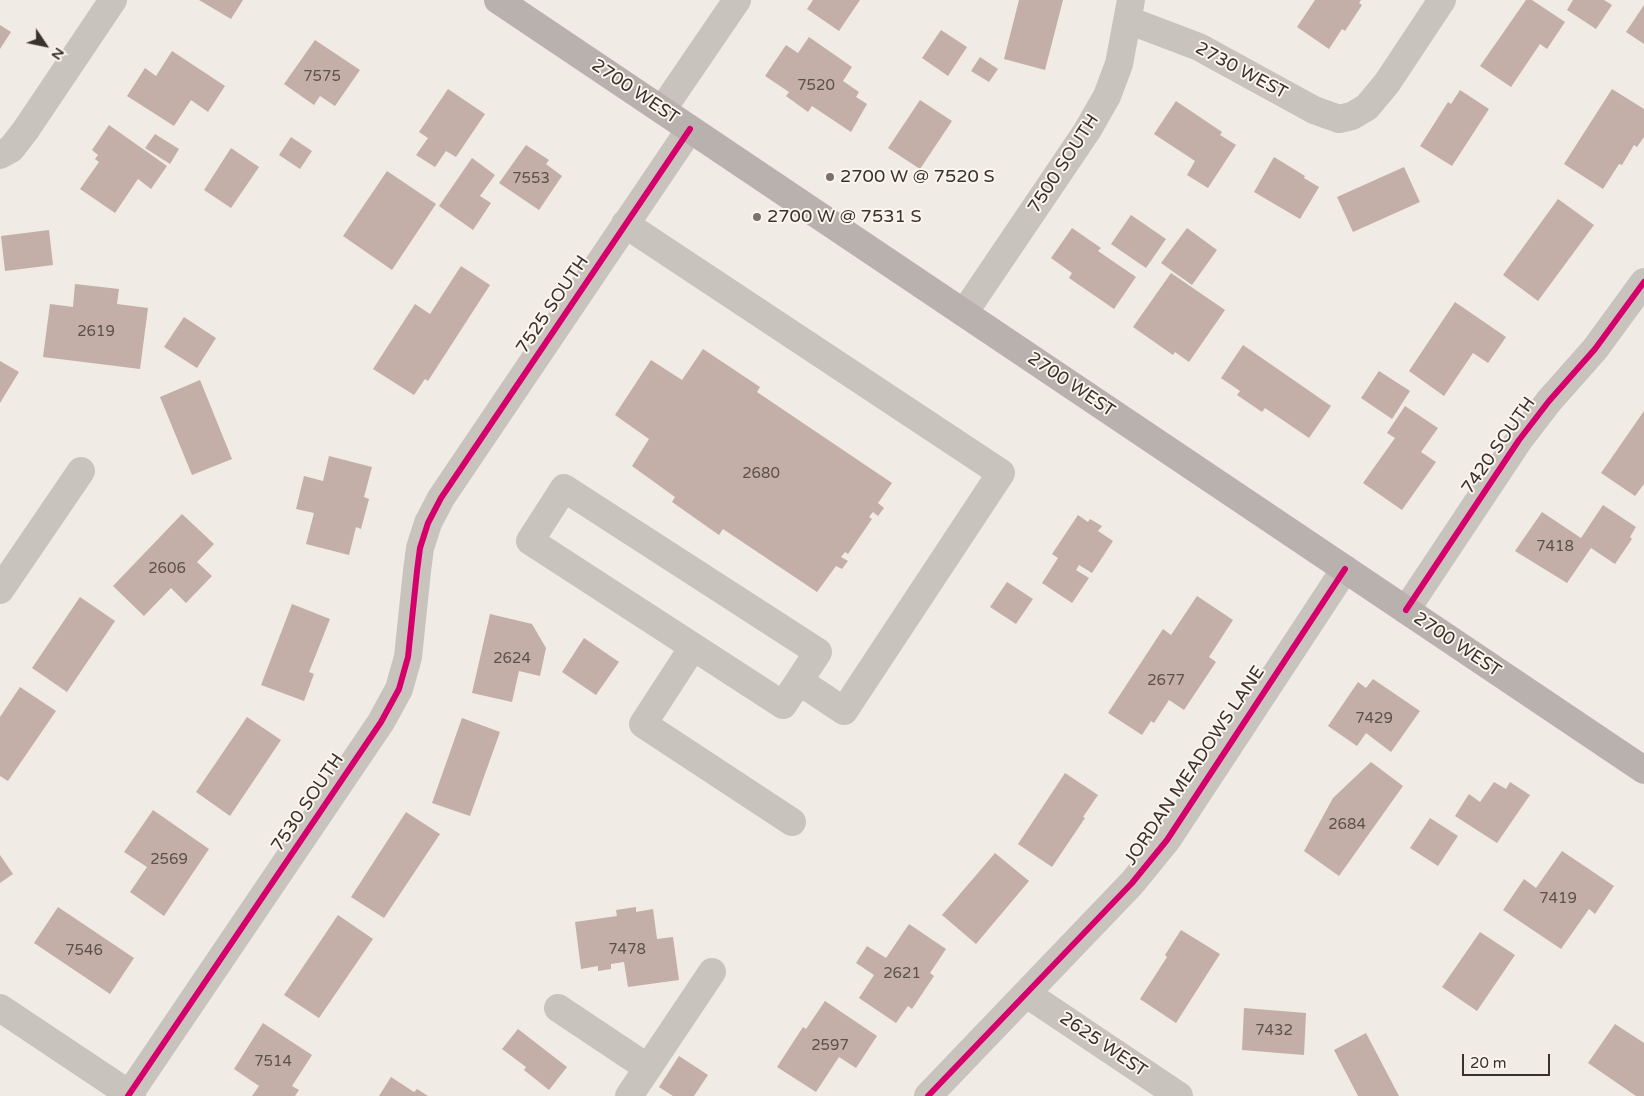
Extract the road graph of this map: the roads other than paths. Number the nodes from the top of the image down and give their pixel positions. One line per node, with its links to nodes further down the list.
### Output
1 (113, 0): 8 (street)
2 (498, 0): 6 (main road, 2700 WEST)
3 (736, 0): 6 (street)
4 (1442, 0): 5 (street, 2730 WEST)
5 (1130, 10): 11 (street, 7500 SOUTH)
6 (662, 110): 7 (main road, 2700 WEST)
7 (690, 129): 9 (street, 7525 SOUTH); 11 (main road, 2700 WEST)
8 (0, 155)
9 (625, 224): 13 (street, 7525 SOUTH); 18 (street)
10 (1644, 282): 16 (street, 7420 SOUTH)
11 (964, 313): 14 (main road, 2700 WEST)
12 (80, 471): 15 (street)
13 (441, 498): 26 (street, 7530 SOUTH)
14 (1345, 569): 16 (main road, 2700 WEST); 22 (street, JORDAN MEADOWS LANE)
15 (0, 590)
16 (1406, 610): 19 (main road, 2700 WEST)
17 (694, 647): 18 (street); 18 (street); 20 (street)
18 (799, 681)
19 (1644, 770)
20 (792, 822)
21 (712, 972): 25 (street)
22 (1027, 994): 28 (street, JORDAN MEADOWS LANE); 29 (street, 2625 WEST)
23 (0, 1008): 26 (street)
24 (558, 1008): 25 (street)
25 (648, 1068): 27 (street)
26 (130, 1095)
27 (629, 1096)
28 (928, 1096)
29 (1179, 1096)

